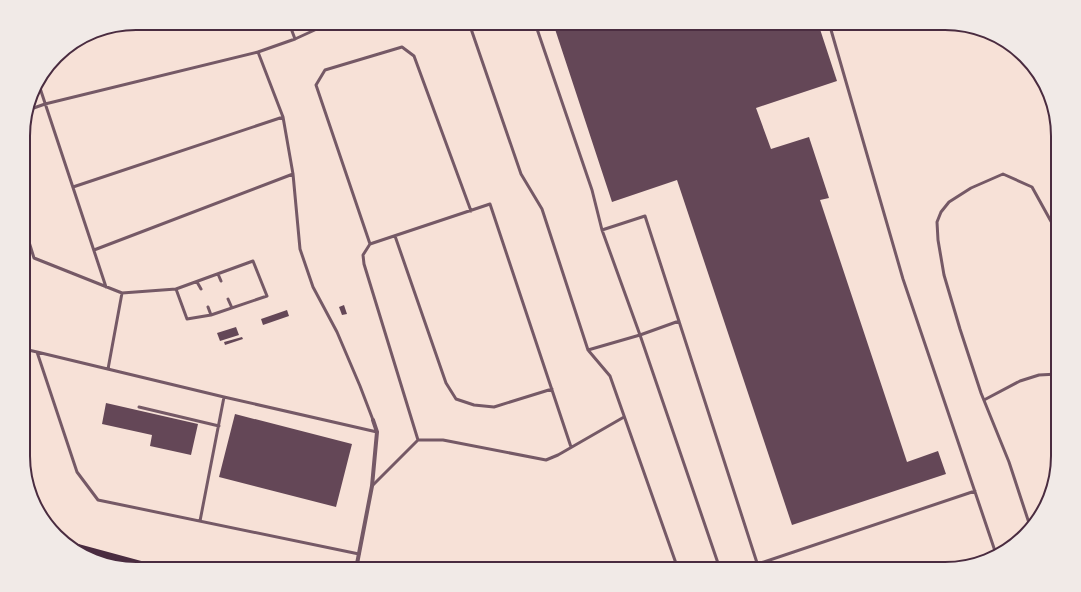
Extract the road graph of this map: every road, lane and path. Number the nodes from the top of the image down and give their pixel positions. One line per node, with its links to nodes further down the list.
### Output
1 (292, 30): 6 (lane)
2 (315, 30): 6 (lane)
3 (472, 30): 35 (lane)
4 (536, 30): 16 (lane)
5 (831, 30): 50 (lane)
6 (295, 39): 7 (lane)
7 (258, 52): 9 (lane); 11 (lane)
8 (41, 90): 9 (lane)
9 (45, 104): 10 (lane); 13 (lane)
10 (34, 108)
11 (283, 117): 12 (lane); 13 (lane)
12 (293, 174): 20 (lane); 44 (lane)
13 (73, 187): 20 (lane)
14 (470, 211): 17 (lane); 18 (lane); 39 (lane)
15 (1051, 221): 41 (lane)
16 (602, 230): 32 (lane); 33 (lane)
17 (395, 236): 18 (lane); 39 (lane)
18 (370, 244): 47 (lane)
19 (30, 245): 24 (lane)
20 (94, 250): 24 (lane)
21 (218, 274): 22 (lane); 23 (lane); 30 (lane)
22 (221, 281)
23 (197, 282): 25 (lane); 26 (lane)
24 (106, 287): 27 (lane)
25 (201, 289)
26 (176, 290): 27 (lane); 31 (lane)
27 (122, 293): 37 (lane)
28 (228, 299): 30 (lane)
29 (208, 307): 31 (lane)
30 (232, 308): 31 (lane)
31 (212, 316)
32 (679, 321): 33 (lane); 60 (lane)
33 (640, 335): 35 (lane); 59 (lane)
34 (30, 350): 36 (lane)
35 (588, 350): 43 (lane)
36 (37, 352): 37 (lane); 51 (lane)
37 (108, 369): 40 (lane)
38 (1051, 374): 41 (lane)
39 (552, 389): 48 (lane)
40 (224, 397): 45 (lane); 46 (lane)
41 (984, 400): 52 (lane)
42 (139, 407): 45 (lane)
43 (624, 417): 48 (lane); 58 (lane)
44 (373, 420): 46 (street)
45 (219, 426): 51 (lane)
46 (377, 432): 49 (street)
47 (418, 440): 48 (lane); 49 (lane)
48 (571, 447)
49 (372, 486): 55 (street)
50 (975, 491): 53 (lane); 61 (lane)
51 (200, 521): 55 (lane)
52 (1028, 521)
53 (995, 550)
54 (89, 551): 56 (main road)
55 (359, 554): 57 (street)
56 (128, 561)
57 (357, 562)
58 (676, 562)
59 (718, 562)
60 (757, 562)
61 (764, 562)

